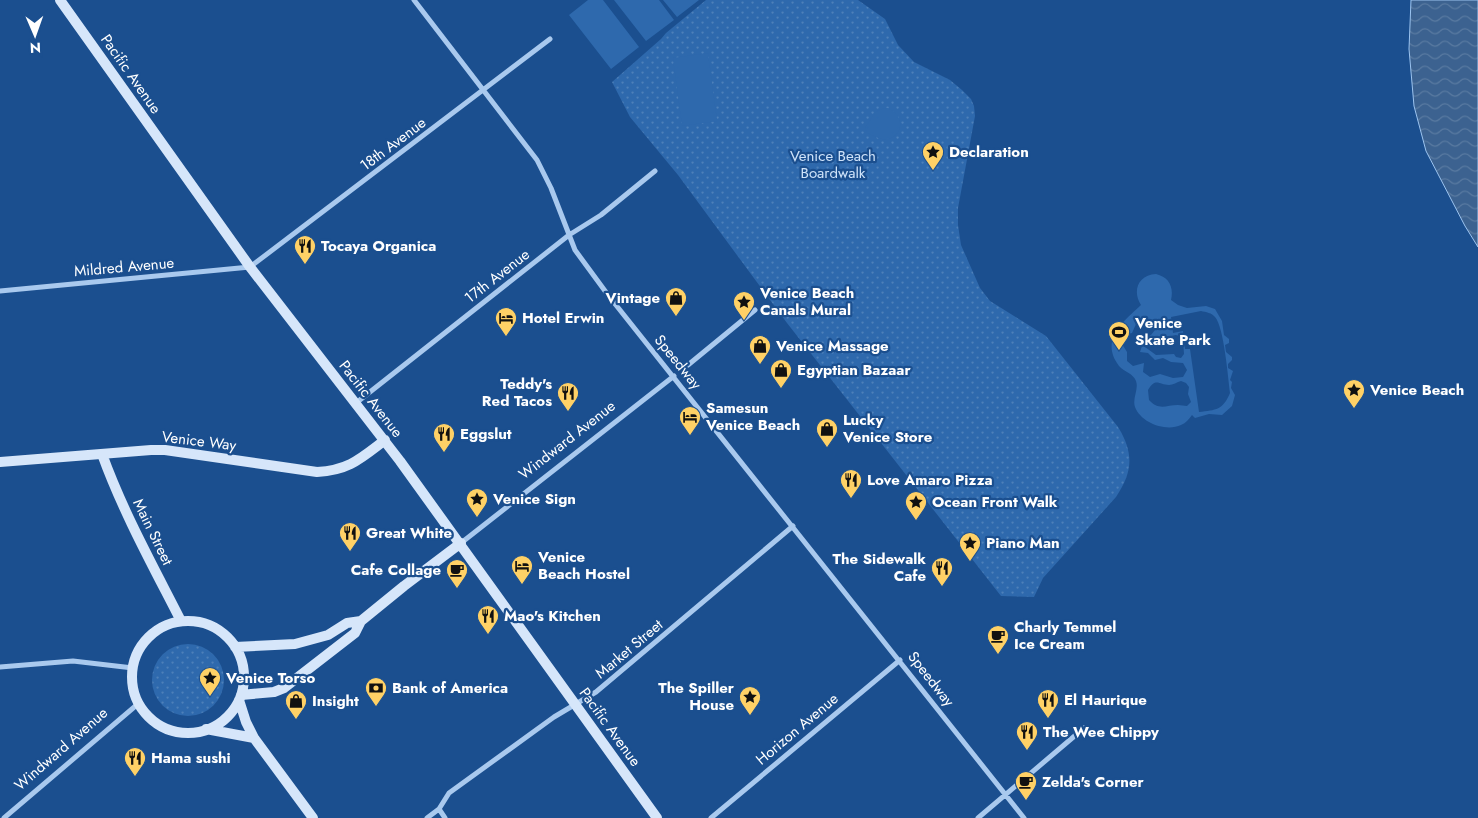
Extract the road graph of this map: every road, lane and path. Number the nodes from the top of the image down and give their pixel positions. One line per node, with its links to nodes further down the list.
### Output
1 (60, 0): 7 (street, Pacific Avenue)
2 (414, 0): 4 (street, Speedway)
3 (550, 39): 4 (street, 18th Avenue)
4 (484, 90): 6 (street, Speedway); 7 (street, 18th Avenue)
5 (655, 171): 6 (street, 17th Avenue)
6 (569, 235): 11 (street, Speedway); 12 (street, 17th Avenue)
7 (250, 267): 8 (street, Mildred Avenue); 12 (street, Pacific Avenue)
8 (0, 291)
9 (755, 310): 10 (street)
10 (688, 365)
11 (674, 376): 16 (street, Speedway); 17 (street, Windward Avenue)
12 (356, 403): 13 (street, Pacific Avenue)
13 (385, 440): 14 (street, Venice Way); 17 (street, Pacific Avenue)
14 (102, 454): 15 (street, Venice Way); 18 (street, Main Street)
15 (0, 462)
16 (793, 526): 21 (street, Speedway); 26 (street, Market Street)
17 (461, 543): 19 (street, Windward Avenue); 26 (street, Pacific Avenue)
18 (181, 621): 20 (street); 23 (street)
19 (361, 621): 20 (street, Windward Avenue); 24 (street, Windward Avenue)
20 (235, 647): 24 (street)
21 (900, 660): 30 (street, Speedway); 37 (street, Horizon Avenue)
22 (0, 667): 23 (street)
23 (133, 668): 25 (street)
24 (240, 697): 28 (street); 29 (street)
25 (138, 703): 28 (street); 32 (street, Windward Avenue)
26 (576, 704): 31 (street, Market Street); 36 (street, Pacific Avenue)
27 (1084, 728): 30 (street)
28 (205, 729): 29 (street)
29 (254, 738): 33 (street)
30 (1006, 794): 38 (street); 39 (street, Speedway)
31 (439, 809): 34 (street, Market Street); 35 (street)
32 (4, 818)
33 (312, 818)
34 (427, 818)
35 (445, 818)
36 (657, 818)
37 (711, 818)
38 (978, 818)
39 (1024, 818)

